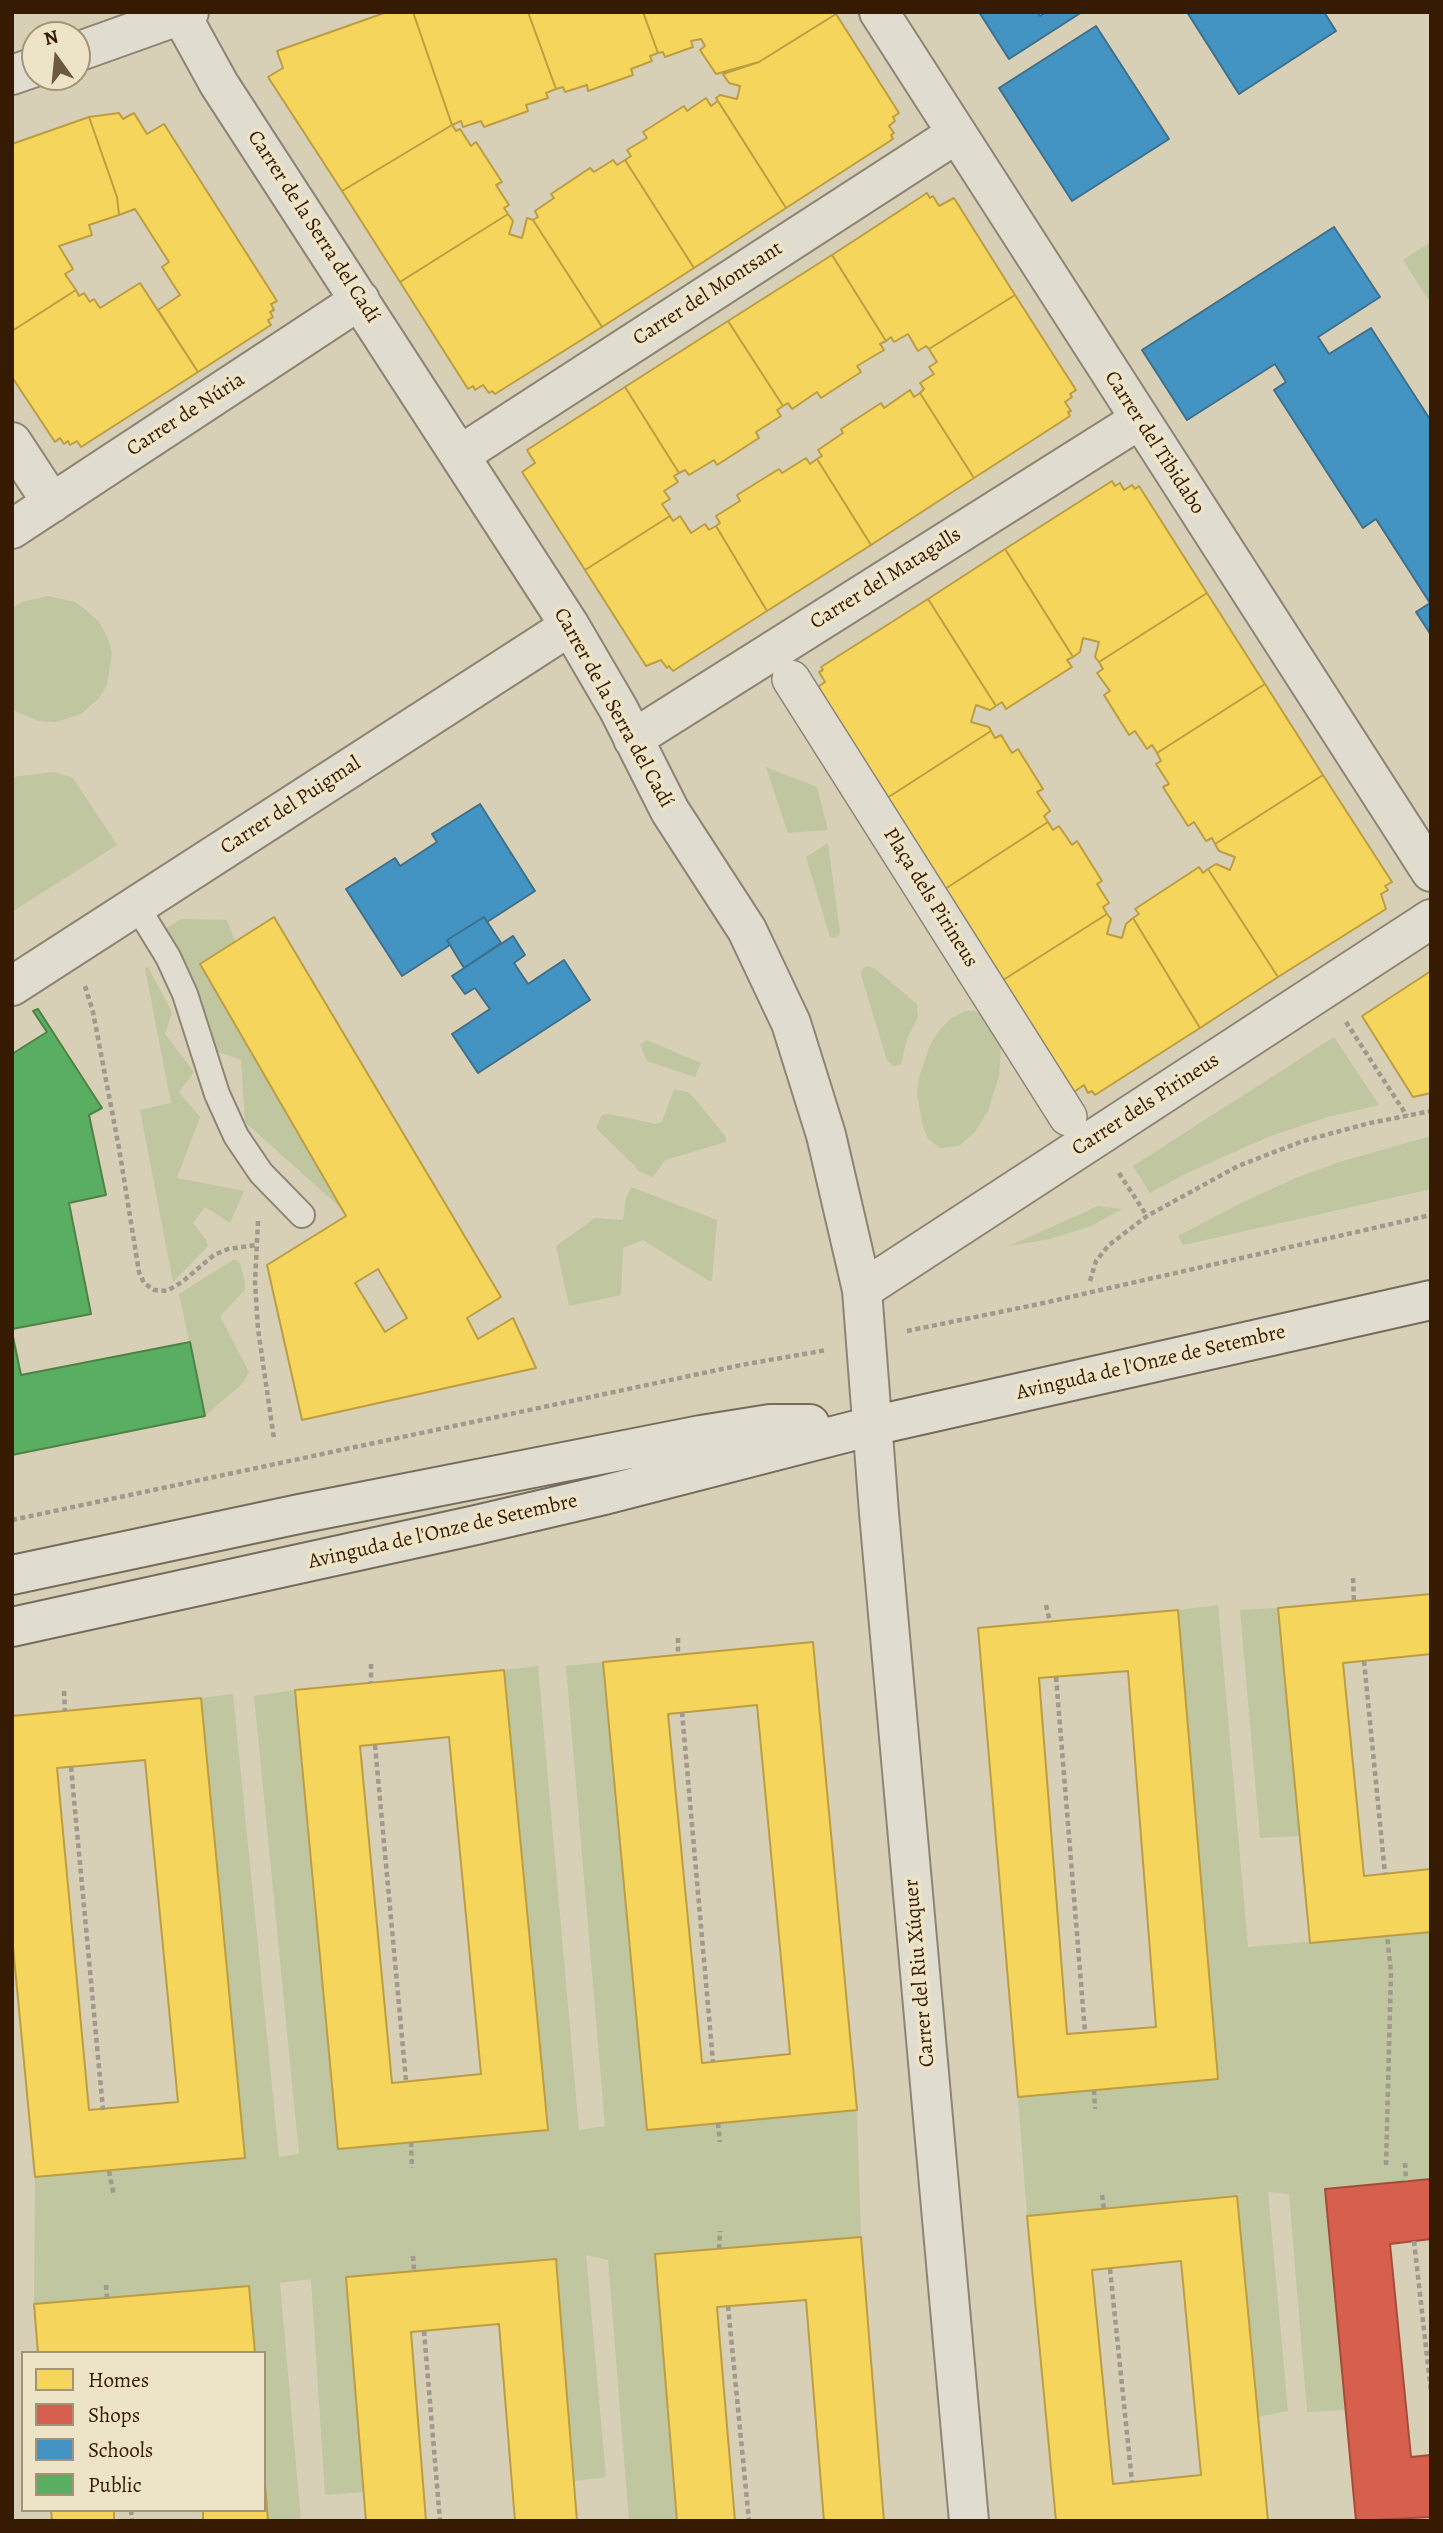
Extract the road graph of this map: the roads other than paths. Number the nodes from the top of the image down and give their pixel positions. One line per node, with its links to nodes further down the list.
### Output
1 (879, 12): 4 (street, Carrer del Tibidabo)
2 (185, 14): 3 (street); 5 (street, Carrer de la Serra del Cadí)
3 (91, 47)
4 (956, 134): 6 (street, Carrer del Tibidabo); 8 (street, Carrer del Montsant)
5 (360, 300): 8 (street, Carrer de la Serra del Cadí); 9 (street, Carrer de Núria)
6 (1139, 420): 13 (street, Carrer del Matagalls); 14 (street, Carrer del Tibidabo)
7 (12, 442): 9 (street)
8 (460, 455): 11 (street, Carrer de la Serra del Cadí)
9 (52, 503): 10 (street, Carrer de Núria)
10 (12, 529)
11 (570, 626): 13 (street, Carrer de la Serra del Cadí); 15 (street, Carrer del Puigmal)
12 (791, 679): 18 (street, Plaça dels Pirineus)
13 (633, 739): 20 (street, Carrer de la Serra del Cadí)
14 (1431, 872)
15 (136, 905): 17 (street, Carrer del Puigmal); 19 (lane)
16 (1431, 919): 20 (street, Carrer dels Pirineus)
17 (12, 986)
18 (1068, 1117)
19 (302, 1215)
20 (862, 1290): 22 (street, Carrer de la Serra del Cadí)
21 (1431, 1300): 22 (street, Avinguda de l'Onze de Setembre)
22 (872, 1426): 23 (street, Avinguda de l'Onze de Setembre); 24 (street, Avinguda de l'Onze de Setembre); 25 (street, Carrer del Riu Xúquer)
23 (12, 1576)
24 (12, 1627)
25 (969, 2521)

